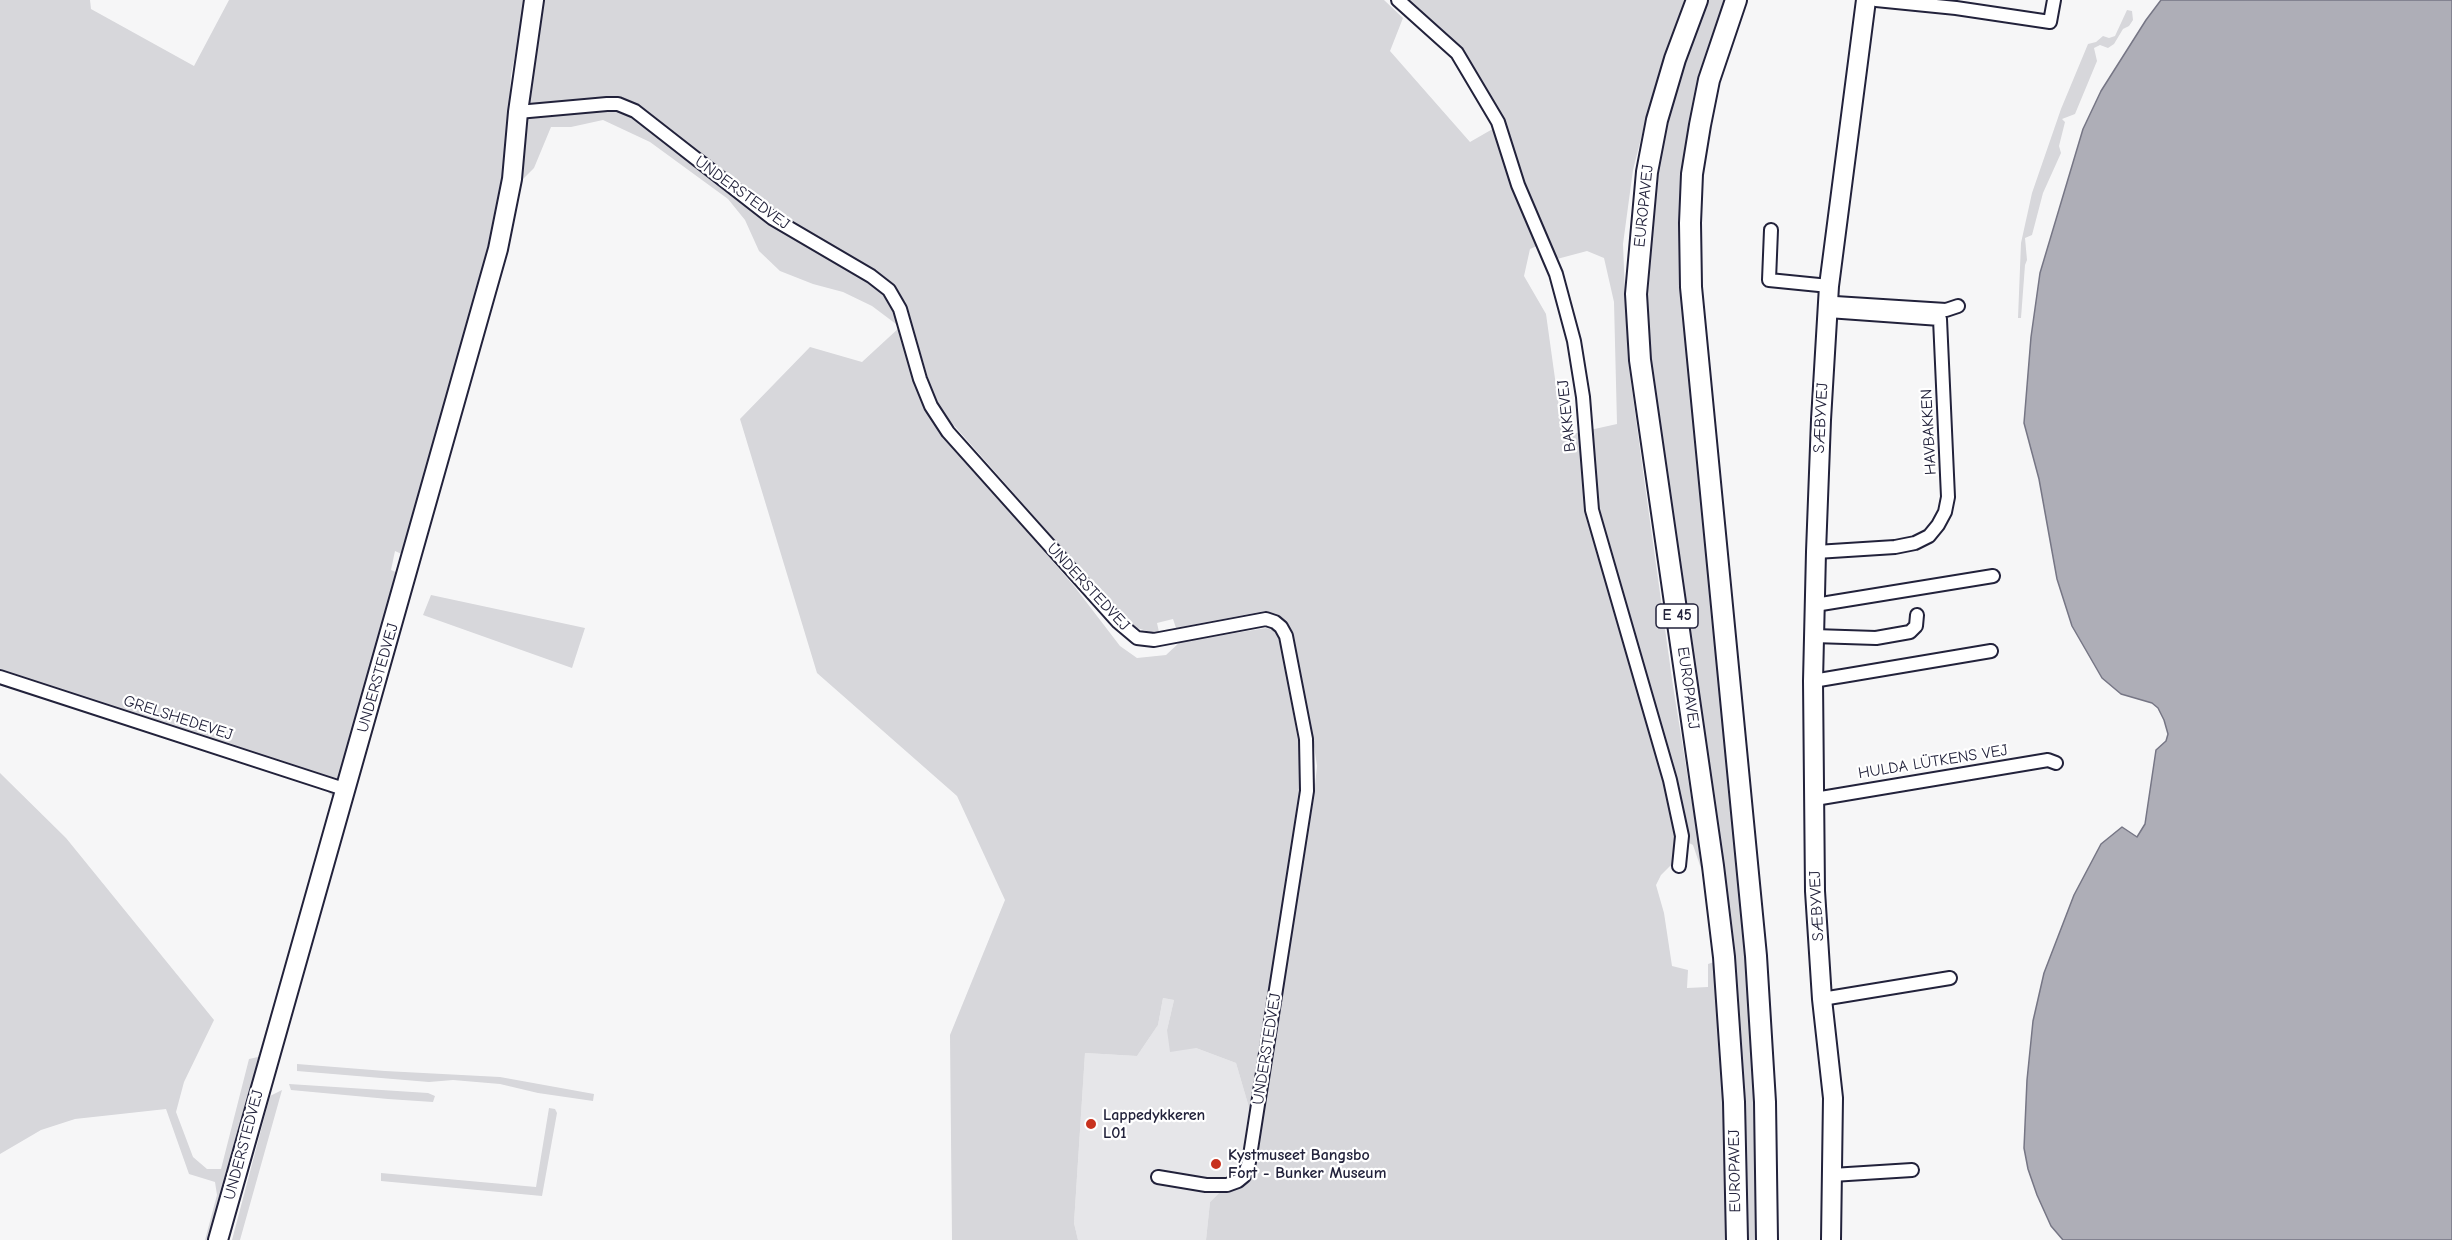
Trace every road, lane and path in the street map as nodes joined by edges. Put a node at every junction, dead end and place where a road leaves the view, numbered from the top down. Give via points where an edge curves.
1 (534, 0) edge
2 (1398, 0) edge
3 (1697, 0) edge
4 (1736, 0) edge
5 (1866, 0) edge
6 (1876, 0) edge
7 (2054, 0) edge
8 (518, 111) junction
9 (1771, 230) dead end
10 (1828, 300) junction
11 (1958, 306) dead end
12 (1816, 552) junction
13 (1993, 576) dead end
14 (1815, 605) junction
15 (1917, 615) dead end
16 (1814, 636) junction
17 (1991, 651) dead end
18 (0, 677) edge
19 (1813, 681) junction
20 (2056, 763) dead end
21 (347, 790) junction
22 (1815, 799) junction
23 (1679, 866) dead end
24 (1950, 978) dead end
25 (1822, 999) junction
26 (1912, 1170) dead end
27 (1832, 1175) junction
28 (1158, 1177) dead end
29 (218, 1240) edge
30 (1737, 1240) edge
31 (1767, 1240) edge
32 (1831, 1240) edge

1 - 8 street, UNDERSTEDVEJ
2 - 23 street, BAKKEVEJ via 1457,52 1498,122 1518,185 1556,274 1574,341 1583,397 1592,510 1670,780 1682,836
3 - 30 main road, EUROPAVEJ / E 45 via 1657,120 1647,172 1636,294 1640,360 1724,957 1734,1101
4 - 31 main road, EUROPAVEJ / E 45 via 1709,80 1692,174 1691,287 1756,956 1765,1102
5 - 10 street, SÆBYVEJ
6 - 7 street via 2050,22
8 - 21 street, UNDERSTEDVEJ via 512,179 498,249
8 - 28 street, UNDERSTEDVEJ via 607,104 635,111 772,218 889,290 900,309 931,406 948,432 1118,622 1137,638 1154,640 1266,619 1281,627 1306,739 1307,791 1249,1162 1244,1176 1227,1185
9 - 10 street via 1769,280
10 - 11 street via 1946,310
10 - 12 street, SÆBYVEJ
10 - 12 street, HAVBAKKEN via 1940,319 1948,497 1946,512 1938,525 1929,536 1915,543
12 - 14 street, SÆBYVEJ
13 - 14 street
14 - 16 street, SÆBYVEJ
15 - 16 street via 1916,626 1910,632 1876,638
16 - 19 street, SÆBYVEJ
17 - 19 street
18 - 21 street, GRELSHEDEVEJ
19 - 22 street, SÆBYVEJ
20 - 22 street, HULDA LÜTKENS VEJ via 2048,760
21 - 29 street, UNDERSTEDVEJ
22 - 25 street, SÆBYVEJ via 1815,891
24 - 25 street
25 - 27 street, SÆBYVEJ via 1833,1098
26 - 27 street
27 - 32 street, SÆBYVEJ

